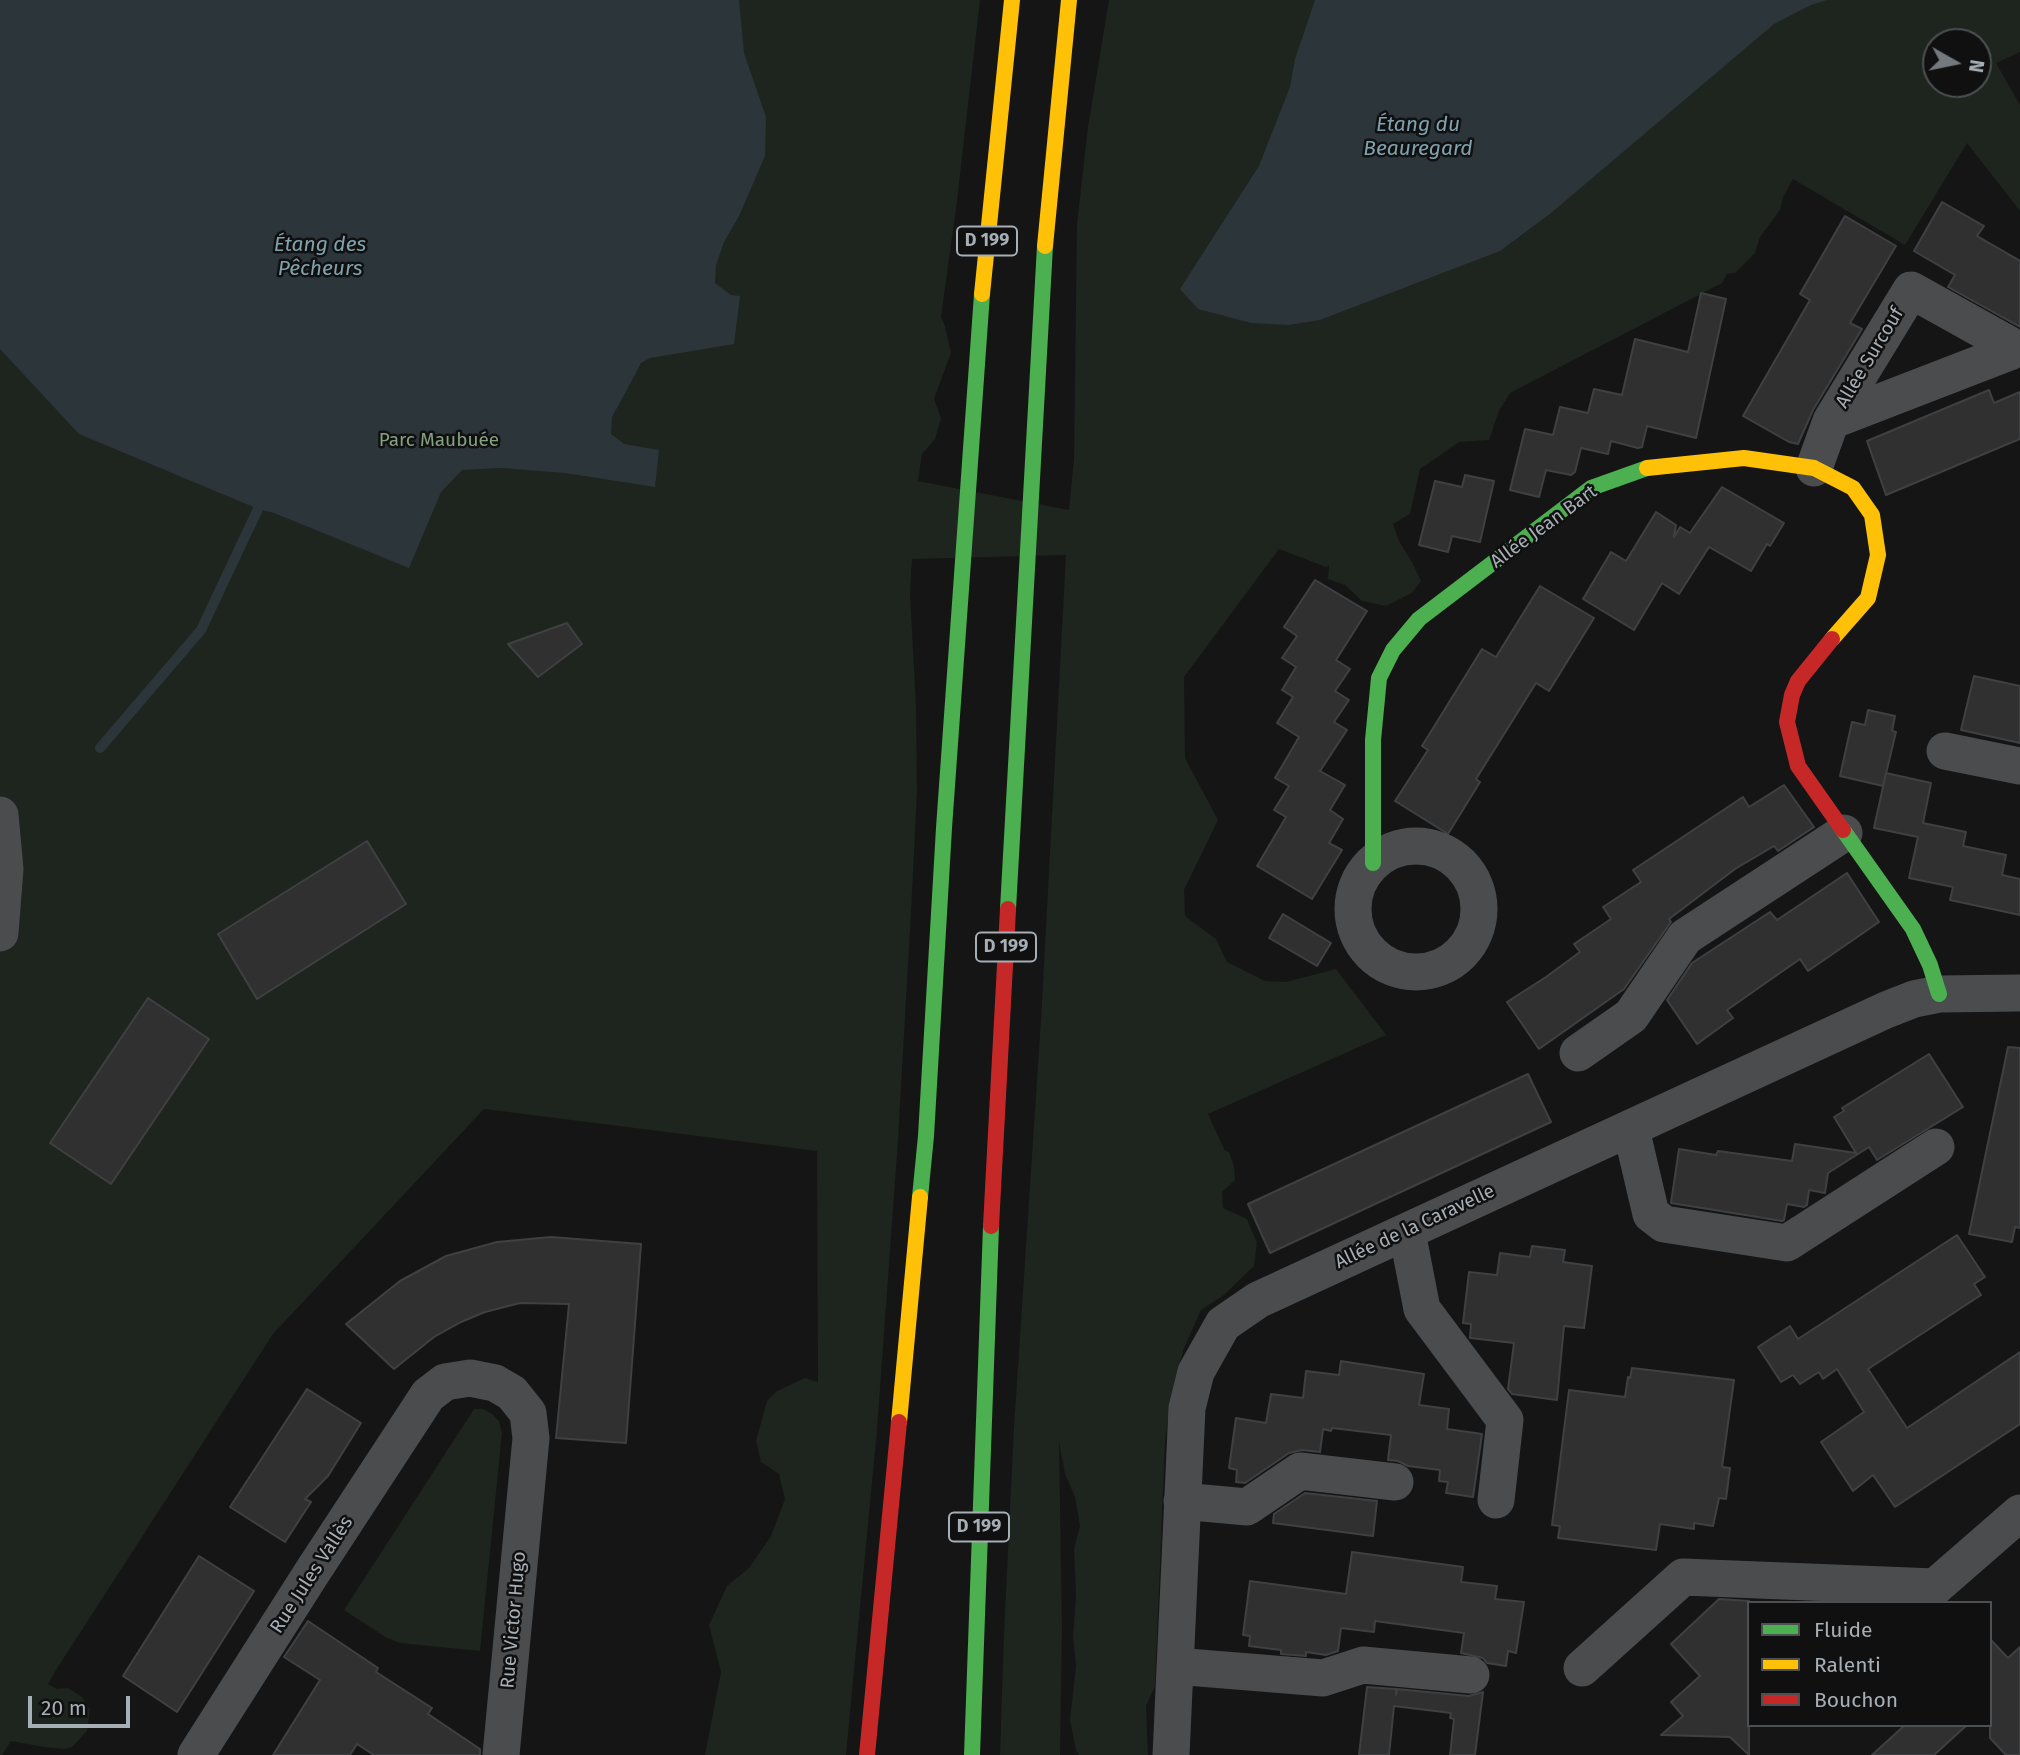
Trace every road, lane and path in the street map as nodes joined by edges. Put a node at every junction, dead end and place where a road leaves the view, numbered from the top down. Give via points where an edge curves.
1 (1012, 0) edge
2 (1069, 0) edge
3 (2019, 349) edge
4 (1831, 421) junction
5 (1814, 468) junction
6 (1945, 751) dead end
7 (2020, 766) edge
8 (0, 815) edge
9 (1844, 833) junction
10 (1373, 863) dead end
11 (0, 933) edge
12 (2020, 993) edge
13 (1940, 994) junction
14 (1578, 1052) dead end
15 (1631, 1129) junction
16 (1936, 1147) dead end
17 (1407, 1232) junction
18 (428, 1395) joint
19 (1395, 1482) dead end
20 (1496, 1500) dead end
21 (1182, 1501) junction
22 (2020, 1513) edge
23 (1175, 1665) junction
24 (1582, 1668) dead end
25 (1471, 1675) dead end
26 (196, 1755) edge
27 (501, 1755) edge
28 (867, 1755) edge
29 (972, 1755) edge
30 (1171, 1755) edge

1 - 28 main road, D 199 via 968,482 926,1136
2 - 29 main road, D 199 via 1042,275 988,1299
3 - 4 street, Allée Surcouf
3 - 4 street, Allée Surcouf via 1911,290
4 - 5 street, Allée Surcouf
5 - 9 main road, Allée Jean Bart via 1853,488 1872,516 1878,555 1868,598 1798,681 1787,722 1798,766
5 - 10 main road, Allée Jean Bart via 1744,458 1646,468 1591,488 1419,619 1393,650 1379,678 1373,740
6 - 7 street
8 - 11 street via 5,869
9 - 13 main road, Allée Jean Bart via 1913,929
9 - 14 street via 1685,937 1631,1016
12 - 13 street, Allée de la Caravelle
13 - 15 street, Allée de la Caravelle via 1886,1010
15 - 16 street via 1651,1214 1664,1224 1787,1243
15 - 17 street, Allée de la Caravelle
17 - 20 street via 1422,1308 1505,1420
17 - 21 street, Allée de la Caravelle via 1258,1300 1223,1324 1196,1372 1187,1408
18 - 26 street, Rue Jules Vallès
18 - 27 street, Rue Victor Hugo via 445,1382 470,1378 495,1383 512,1393 528,1413 531,1438
19 - 21 street via 1300,1471 1247,1507
21 - 23 street, Allée de la Caravelle
22 - 24 street via 1935,1587 1683,1577
23 - 25 street via 1323,1678 1363,1665
23 - 30 street, Allée de la Caravelle

